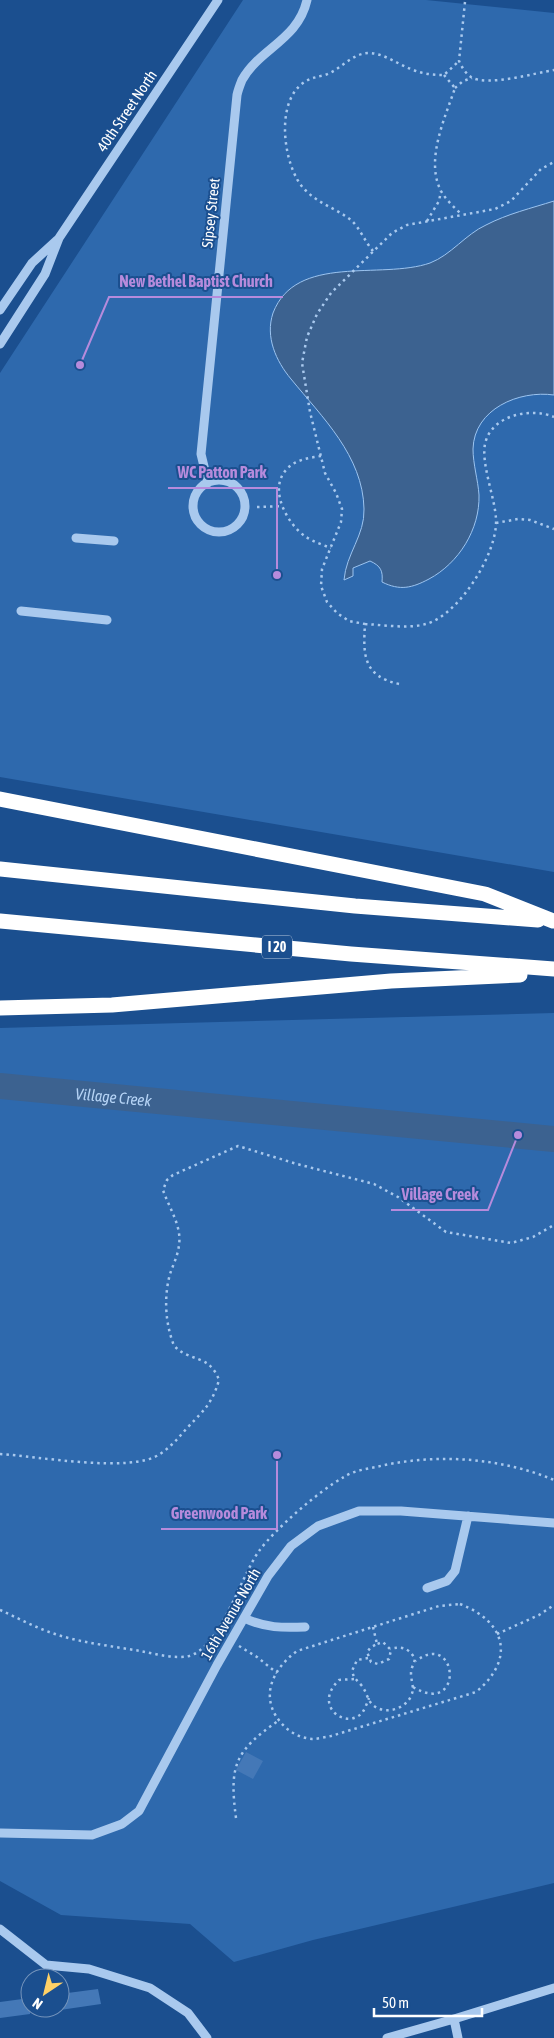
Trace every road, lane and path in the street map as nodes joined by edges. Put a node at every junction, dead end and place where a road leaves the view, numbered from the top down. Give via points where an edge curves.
1 (218, 0) edge
2 (307, 0) edge
3 (465, 2) dead end
4 (459, 61) junction
5 (554, 70) edge
6 (444, 75) junction
7 (472, 78) junction
8 (455, 88) junction
9 (554, 162) edge
10 (441, 191) junction
11 (462, 215) junction
12 (427, 221) junction
13 (59, 238) junction
14 (373, 251) junction
15 (0, 310) edge
16 (0, 344) edge
17 (554, 417) edge
18 (321, 456) junction
19 (208, 483) junction
20 (282, 506) junction
21 (257, 507) dead end
22 (496, 524) junction
23 (554, 529) edge
24 (76, 538) dead end
25 (114, 541) dead end
26 (331, 548) junction
27 (21, 611) dead end
28 (107, 620) dead end
29 (365, 624) junction
30 (399, 684) dead end
31 (0, 799) edge
32 (0, 869) edge
33 (0, 921) edge
34 (553, 921) edge
35 (554, 969) edge
36 (554, 974) edge
37 (0, 1008) edge
38 (554, 1225) edge
39 (0, 1454) edge
40 (468, 1516) junction
41 (554, 1524) edge
42 (427, 1588) dead end
43 (554, 1605) edge
44 (244, 1618) junction
45 (305, 1627) dead end
46 (372, 1627) junction
47 (497, 1634) junction
48 (231, 1641) junction
49 (377, 1644) junction
50 (390, 1649) junction
51 (368, 1658) junction
52 (415, 1661) junction
53 (276, 1673) junction
54 (354, 1679) junction
55 (413, 1687) junction
56 (369, 1698) junction
57 (397, 1709) junction
58 (399, 1716) junction
59 (279, 1720) junction
60 (236, 1818) dead end
61 (0, 1833) edge
62 (0, 1929) edge
63 (554, 1988) edge
64 (454, 2019) junction
65 (207, 2038) edge
66 (388, 2038) edge
67 (458, 2038) edge

1 - 13 street, 40th Street North
2 - 19 street, Sipsey Street via 302,17 290,33 252,68 236,95 201,454
3 - 4 path
4 - 6 path
4 - 7 path
5 - 7 path via 495,80
6 - 8 path
6 - 14 path via 428,75 381,55 368,53 353,57 326,75 311,78 293,95 284,130 297,180 312,197 351,220
7 - 8 path
8 - 10 path via 436,155 436,174
9 - 11 path via 541,169 511,201 495,209
10 - 11 path
10 - 12 path
11 - 12 path
12 - 14 path via 407,225 392,233
13 - 15 street via 32,262
13 - 16 street via 45,274
14 - 18 path via 331,293 307,337 302,363
17 - 22 path via 528,413 501,420 492,430 485,444
18 - 20 path via 299,460 286,469 280,480
18 - 26 path via 325,473 342,509 341,522
19 - 19 street via 194,500 198,522 218,532 232,529 245,511 243,496 228,482
20 - 21 path
20 - 26 path via 295,527 307,537
22 - 23 path via 530,520
22 - 29 path via 489,552 473,582 442,618 407,626
24 - 25 street
26 - 29 path via 322,569 321,586 327,602 349,620
27 - 28 street
29 - 30 path via 363,649 367,662 387,681
31 - 34 highway via 485,894
32 - 34 highway via 355,906
33 - 35 highway, I 20 via 351,954
36 - 37 highway via 391,981 112,1005
38 - 39 path via 533,1237 511,1243 446,1232 374,1184 238,1146 222,1152 173,1174 164,1190 179,1229 179,1245 165,1300 168,1326 174,1345 208,1364 216,1373 219,1380 212,1402 159,1455 136,1461 108,1464
40 - 41 street, 16th Avenue North
40 - 42 street via 455,1571 446,1581
40 - 44 street, 16th Avenue North via 359,1511 318,1526 291,1546 268,1576
43 - 47 path
44 - 45 street via 258,1625
44 - 48 street, 16th Avenue North
46 - 47 path via 439,1606 460,1604 486,1618
46 - 49 path
46 - 53 path via 297,1651
47 - 58 path via 501,1650 496,1672 489,1682 476,1692
48 - 53 path
48 - 61 street, 16th Avenue North via 139,1811 122,1824 92,1835
49 - 50 path via 383,1642
49 - 51 path via 370,1647
50 - 51 path via 389,1659 384,1662 378,1664
50 - 52 path via 406,1648
51 - 54 path via 357,1660 352,1671
52 - 55 path via 411,1674
52 - 55 path via 425,1655 437,1656 450,1667 451,1676 436,1694 427,1694
53 - 59 path via 270,1689 270,1704
54 - 56 path
54 - 56 path via 339,1680 334,1685 328,1697 332,1710 343,1717 357,1716
55 - 57 path via 407,1702
56 - 57 path via 385,1710
57 - 58 path
58 - 59 path via 312,1739 290,1732
59 - 60 path via 252,1740 234,1770 232,1792
62 - 65 street via 46,1965 89,1969 150,1988 188,2013
63 - 64 street
64 - 66 street
64 - 67 street

